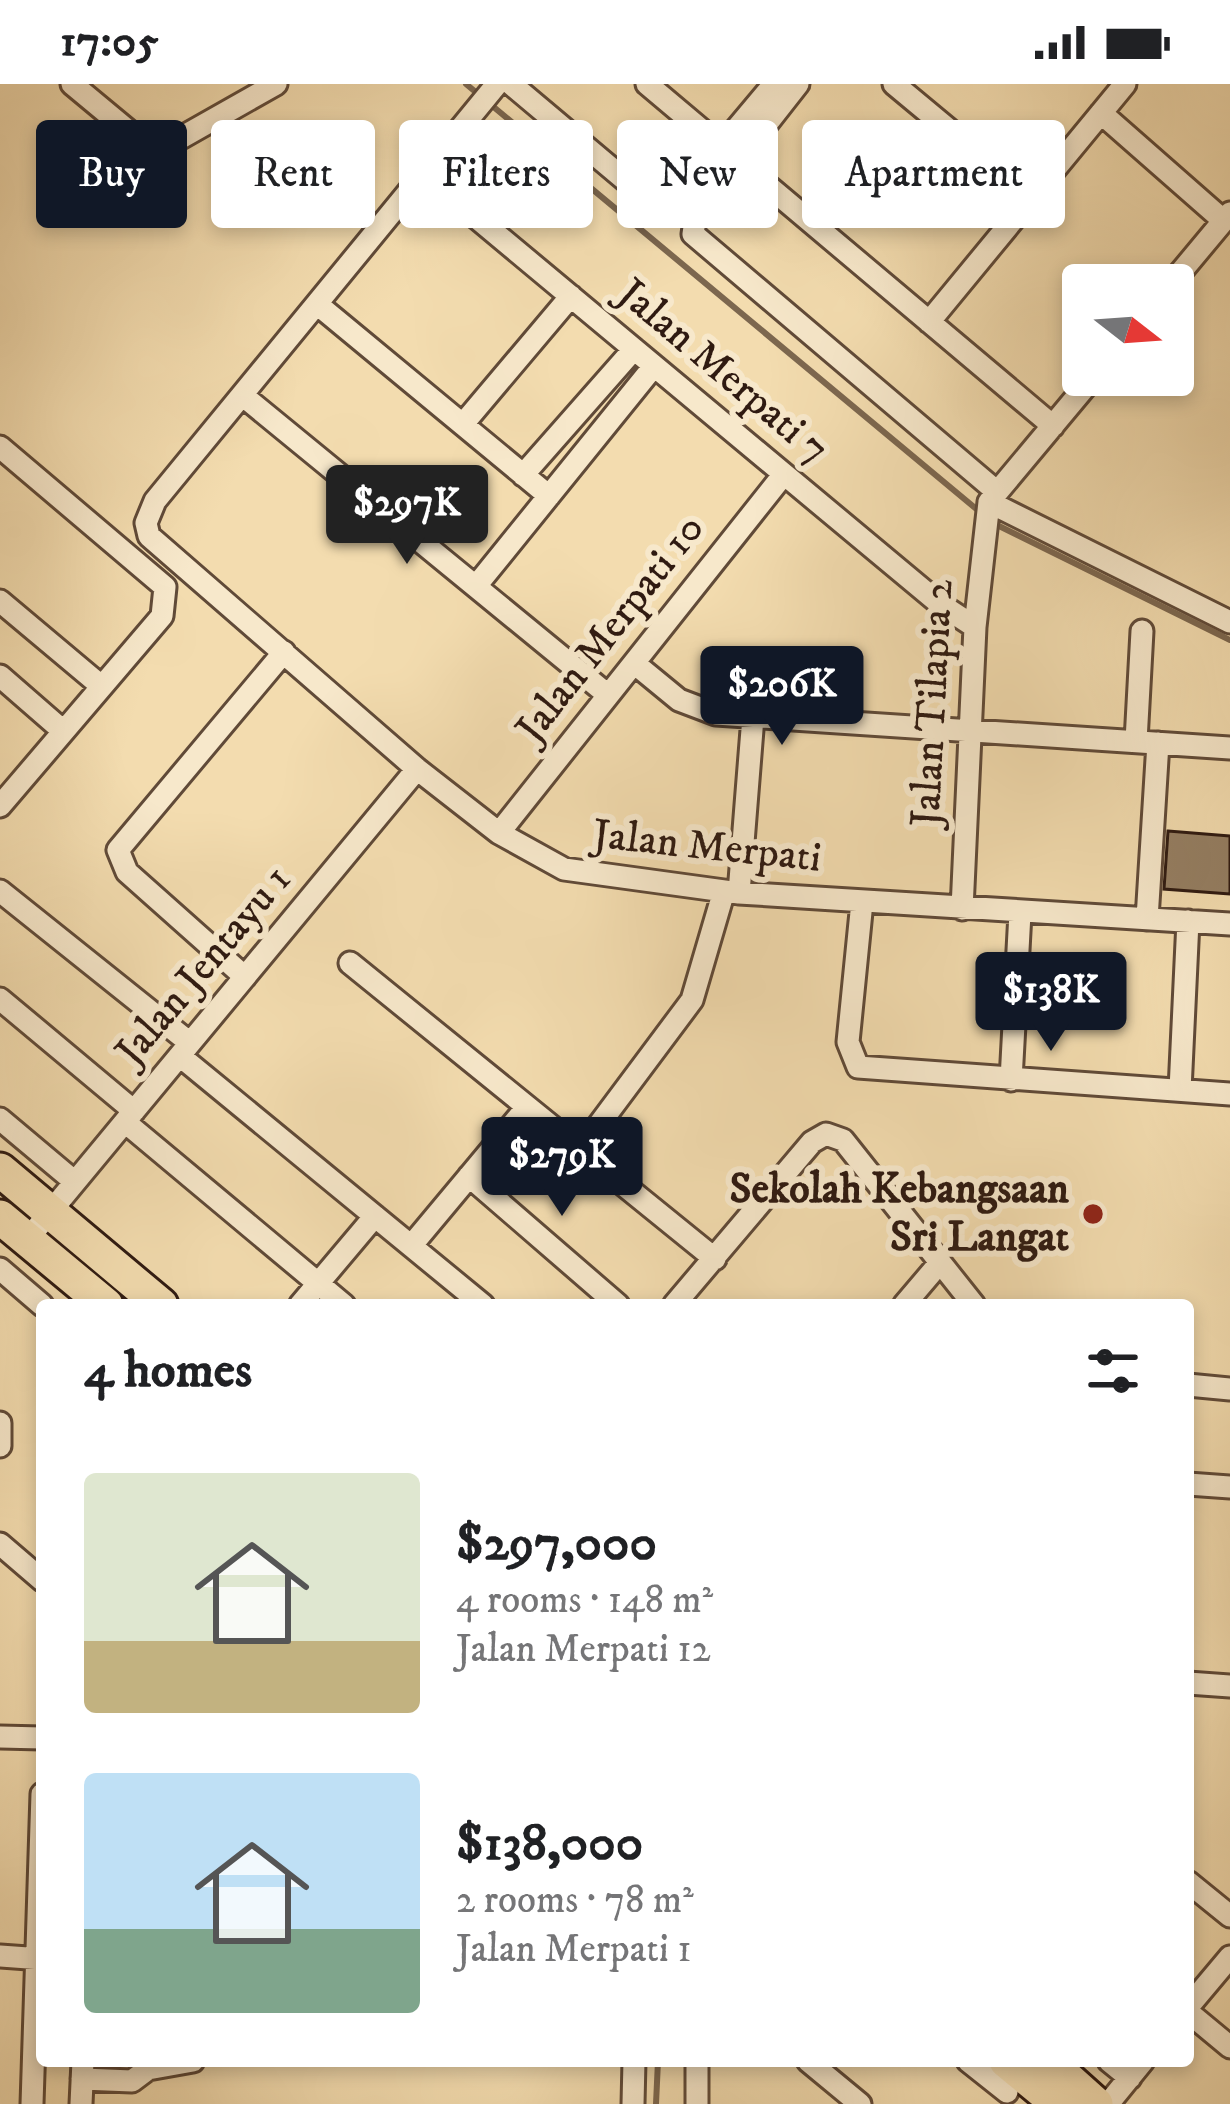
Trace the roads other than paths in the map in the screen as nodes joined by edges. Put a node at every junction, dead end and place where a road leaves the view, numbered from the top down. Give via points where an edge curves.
1 (72, 84) edge
2 (276, 84) edge
3 (647, 84) edge
4 (774, 84) edge
5 (798, 84) edge
6 (894, 84) edge
7 (1125, 84) edge
8 (493, 93) edge
9 (1101, 113) junction
10 (470, 120) edge
11 (690, 120) edge
12 (751, 120) edge
13 (763, 120) edge
14 (937, 120) edge
15 (1065, 157) edge
16 (617, 176) edge
17 (778, 195) edge
18 (399, 204) edge
19 (1227, 217) edge
20 (489, 228) edge
21 (694, 228) edge
22 (1006, 228) edge
23 (1188, 264) edge
24 (571, 296) junction
25 (317, 304) junction
26 (929, 322) junction
27 (634, 349) junction
28 (654, 366) junction
29 (242, 395) junction
30 (1078, 396) edge
31 (463, 424) junction
32 (1053, 426) junction
33 (0, 447) edge
34 (784, 474) junction
35 (523, 475) junction
36 (549, 496) junction
37 (993, 497) junction
38 (476, 586) junction
39 (0, 601) edge
40 (1230, 622) edge
41 (974, 626) junction
42 (1142, 632) dead end
43 (284, 652) junction
44 (634, 663) junction
45 (0, 676) edge
46 (100, 685) junction
47 (608, 695) junction
48 (753, 717) junction
49 (62, 730) junction
50 (968, 730) junction
51 (1147, 741) junction
52 (1230, 748) edge
53 (418, 770) junction
54 (0, 806) edge
55 (499, 832) junction
56 (0, 890) edge
57 (732, 892) junction
58 (862, 902) junction
59 (962, 909) junction
60 (1020, 913) junction
61 (1147, 919) junction
62 (1188, 921) junction
63 (1230, 925) edge
64 (350, 963) dead end
65 (245, 977) junction
66 (0, 999) edge
67 (185, 1050) junction
68 (1011, 1080) junction
69 (1180, 1090) junction
70 (1230, 1094) edge
71 (526, 1107) junction
72 (130, 1116) junction
73 (0, 1119) edge
74 (580, 1150) junction
75 (0, 1171) edge
76 (469, 1176) junction
77 (75, 1182) junction
78 (50, 1212) junction
79 (374, 1216) junction
80 (0, 1217) edge
81 (27, 1240) junction
82 (411, 1246) junction
83 (715, 1259) junction
84 (938, 1264) junction
85 (0, 1269) edge
86 (318, 1283) junction
87 (99, 1299) edge
88 (154, 1299) edge
89 (306, 1299) edge
90 (337, 1299) edge
91 (477, 1299) edge
92 (611, 1299) edge
93 (679, 1299) edge
94 (909, 1299) edge
95 (969, 1299) edge
96 (36, 1300) edge
97 (1194, 1386) edge
98 (1230, 1389) edge
99 (0, 1423) edge
100 (0, 1446) edge
101 (1230, 1487) edge
102 (1194, 1490) edge
103 (0, 1544) edge
104 (36, 1575) edge
105 (1194, 1683) edge
106 (1230, 1686) edge
107 (0, 1737) edge
108 (36, 1738) edge
109 (1194, 1887) edge
110 (1230, 1916) edge
111 (0, 1956) edge
112 (1230, 1957) edge
113 (36, 1958) edge
114 (1194, 2002) edge
115 (1194, 2015) edge
116 (36, 2021) edge
117 (1230, 2048) edge
118 (175, 2067) edge
119 (634, 2067) edge
120 (697, 2067) edge
121 (815, 2067) edge
122 (985, 2067) edge
123 (1136, 2069) edge
124 (83, 2070) edge
125 (1016, 2078) edge
126 (140, 2079) edge
127 (32, 2104) edge
128 (81, 2104) edge
129 (633, 2104) edge
130 (697, 2104) edge
131 (860, 2104) edge
132 (1058, 2104) edge
133 (1096, 2104) edge
134 (1108, 2104) edge

1 - 2 street via 143,143 164,148
3 - 11 street
4 - 12 street
5 - 13 street
6 - 14 street
7 - 9 street
8 - 10 street
8 - 16 street
9 - 15 street
9 - 19 street
17 - 26 street
18 - 25 street
19 - 23 street
20 - 24 street, Jalan Merpati 7
21 - 37 street via 700,245
22 - 26 street
24 - 27 street, Jalan Merpati 7
24 - 31 street
25 - 29 street
25 - 31 street
26 - 32 street
27 - 28 street, Jalan Merpati 7
27 - 35 street
28 - 34 street, Jalan Merpati 7
28 - 36 street
29 - 38 street
29 - 43 street, Jalan Merpati via 155,501 146,524 149,536
30 - 32 street
31 - 35 street
32 - 37 street
33 - 46 street via 165,587 163,616
34 - 41 street, Jalan Merpati 7
34 - 44 street, Jalan Merpati 10
35 - 36 street
36 - 38 street
37 - 40 street
37 - 41 street, Jalan Tilapia 2
38 - 47 street
39 - 46 street
41 - 50 street, Jalan Tilapia 2
42 - 51 street
43 - 53 street, Jalan Merpati
43 - 65 street via 118,850 127,872
44 - 47 street, Jalan Merpati 10
44 - 48 street via 695,708
45 - 49 street
46 - 49 street
47 - 55 street, Jalan Merpati 10
48 - 50 street
48 - 57 street
49 - 54 street
50 - 51 street
50 - 59 street, Jalan Tilapia 2
51 - 52 street
51 - 61 street
53 - 55 street, Jalan Merpati
53 - 65 street, Jalan Jentayu 1
55 - 57 street, Jalan Merpati via 586,876
56 - 67 street
57 - 58 street, Jalan Merpati
57 - 74 street via 692,1000
58 - 59 street, Jalan Merpati
58 - 68 street via 852,1061 866,1070
59 - 60 street, Jalan Merpati
60 - 61 street, Jalan Merpati
60 - 68 street
61 - 62 street, Jalan Merpati
62 - 63 street, Jalan Merpati
62 - 69 street
64 - 71 street
65 - 67 street, Jalan Jentayu 1
66 - 72 street
67 - 72 street, Jalan Jentayu 1
67 - 79 street
68 - 69 street
69 - 70 street
71 - 74 street
71 - 76 street
72 - 77 street, Jalan Jentayu 1
72 - 86 street
73 - 77 street
74 - 83 street
75 - 78 highway
76 - 82 street
76 - 92 street
77 - 78 street, Jalan Jentayu 1
78 - 81 street, Jalan Jentayu 1
78 - 88 highway
79 - 82 street
79 - 86 street
80 - 81 highway
81 - 87 highway
82 - 91 street
83 - 84 street via 826,1134 843,1140
83 - 93 street
84 - 94 street
84 - 95 street
85 - 96 street
86 - 89 street
86 - 90 street
97 - 98 street
99 - 100 street
101 - 102 street
103 - 104 street
105 - 106 street
107 - 108 street
109 - 110 street
111 - 113 street
112 - 114 street
115 - 117 street
116 - 127 street
118 - 126 street
119 - 129 street
120 - 130 street
121 - 131 street
122 - 125 street
123 - 134 street
124 - 126 street
124 - 128 street
125 - 132 highway
125 - 133 highway

